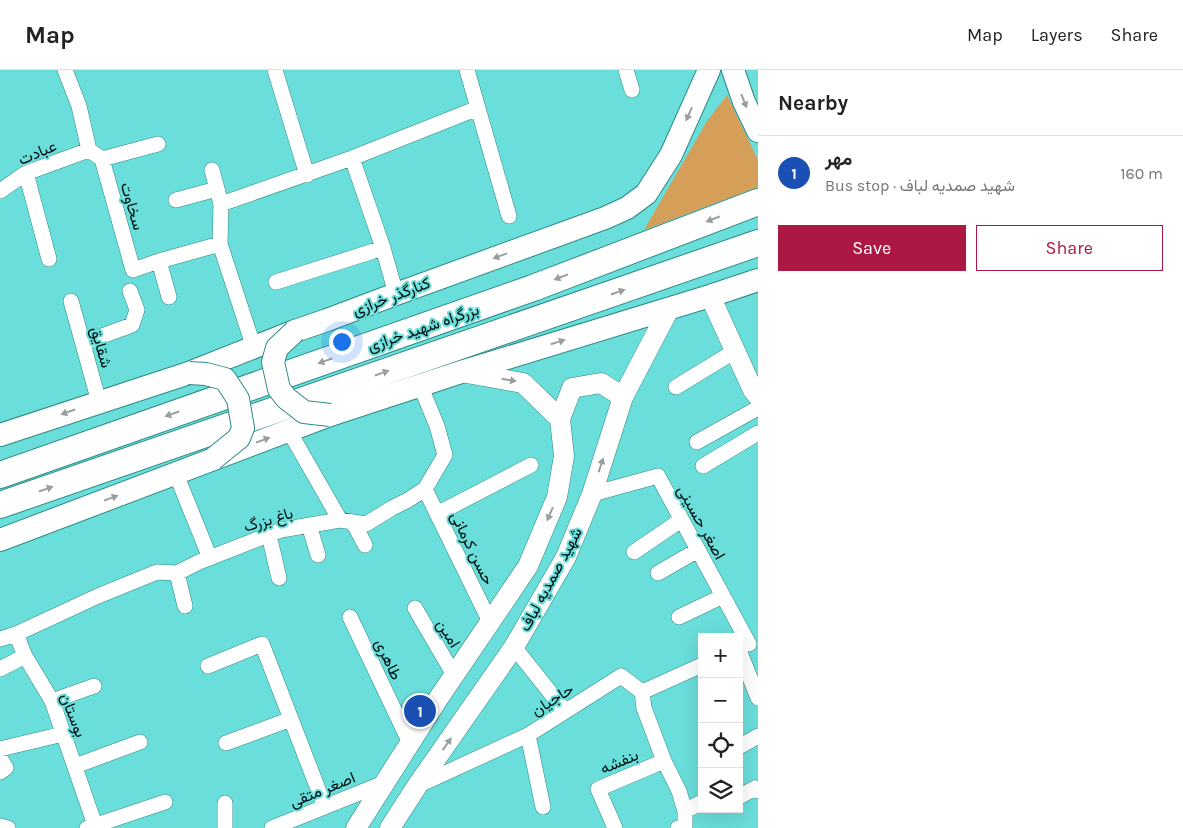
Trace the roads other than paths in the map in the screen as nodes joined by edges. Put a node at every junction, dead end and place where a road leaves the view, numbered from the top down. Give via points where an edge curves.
1 (65, 70) edge
2 (275, 70) edge
3 (466, 70) edge
4 (626, 70) edge
5 (709, 70) edge
6 (733, 70) edge
7 (632, 90) dead end
8 (478, 108) junction
9 (758, 131) edge
10 (158, 144) dead end
11 (89, 150) junction
12 (352, 158) junction
13 (102, 159) junction
14 (212, 170) dead end
15 (26, 173) junction
16 (307, 175) junction
17 (217, 189) junction
18 (0, 191) edge
19 (176, 200) dead end
20 (758, 202) edge
21 (221, 204) junction
22 (509, 216) dead end
23 (758, 243) edge
24 (220, 244) junction
25 (383, 248) junction
26 (49, 259) dead end
27 (159, 261) junction
28 (758, 280) edge
29 (276, 282) dead end
30 (130, 290) dead end
31 (396, 294) junction
32 (710, 296) junction
33 (169, 297) dead end
34 (71, 301) dead end
35 (669, 309) junction
36 (295, 331) junction
37 (83, 343) junction
38 (254, 348) junction
39 (735, 351) junction
40 (461, 372) junction
41 (189, 373) junction
42 (420, 385) junction
43 (676, 387) dead end
44 (758, 396) edge
45 (623, 397) junction
46 (99, 402) junction
47 (758, 408) edge
48 (330, 415) junction
49 (560, 420) junction
50 (289, 431) junction
51 (758, 433) edge
52 (0, 435) edge
53 (697, 442) dead end
54 (213, 459) junction
55 (532, 465) dead end
56 (703, 466) dead end
57 (176, 474) junction
58 (0, 475) edge
59 (425, 489) junction
60 (592, 494) junction
61 (0, 505) edge
62 (437, 514) junction
63 (681, 520) junction
64 (346, 521) junction
65 (309, 525) junction
66 (269, 535) junction
67 (0, 540) edge
68 (365, 545) dead end
69 (698, 550) junction
70 (634, 552) dead end
71 (318, 555) dead end
72 (204, 565) junction
73 (177, 573) junction
74 (658, 573) dead end
75 (279, 578) dead end
76 (723, 596) junction
77 (185, 606) dead end
78 (415, 608) dead end
79 (350, 617) dead end
80 (679, 617) dead end
81 (490, 622) junction
82 (16, 634) junction
83 (0, 639) edge
84 (746, 646) edge
85 (514, 647) junction
86 (25, 656) junction
87 (208, 666) dead end
88 (698, 668) edge
89 (0, 669) edge
90 (454, 675) junction
91 (94, 686) dead end
92 (642, 692) junction
93 (758, 698) edge
94 (52, 701) junction
95 (565, 711) junction
96 (291, 719) junction
97 (63, 734) junction
98 (528, 735) junction
99 (758, 736) edge
100 (140, 742) dead end
101 (226, 742) dead end
102 (410, 743) junction
103 (743, 745) edge
104 (0, 749) edge
105 (0, 758) edge
106 (664, 761) junction
107 (74, 766) junction
108 (0, 772) edge
109 (384, 783) junction
110 (418, 786) junction
111 (758, 791) edge
112 (743, 796) edge
113 (166, 802) dead end
114 (225, 802) dead end
115 (698, 804) edge
116 (325, 807) junction
117 (544, 807) dead end
118 (685, 811) junction
119 (365, 825) edge
120 (0, 826) edge
121 (92, 827) edge
122 (8, 828) edge
123 (225, 828) edge
124 (273, 828) edge
125 (390, 828) edge
126 (615, 828) edge
127 (678, 828) edge

1 - 11 street via 79,106
2 - 16 street
3 - 8 street
4 - 7 street
5 -> 31 main road, کنارگذر خرازی via 671,155 646,194 627,208
6 -> 9 main road
8 - 12 street
8 - 22 street
10 - 13 street
11 - 13 street
11 - 15 street, عبادت
12 - 16 street
12 - 25 street
13 - 27 street, سخاوت via 133,270
14 - 17 street
15 - 18 street, عبادت
15 - 26 street
16 - 21 street
17 - 19 street
17 - 21 street
20 -> 58 highway, بزرگراه شهید خرازی via 533,288
21 - 24 street
61 -> 23 highway, بزرگراه شهید خرازی
24 - 27 street, سخاوت
24 - 38 street
25 - 29 street
25 - 31 street
27 - 33 street
28 - 32 main road
30 - 37 street via 137,310 132,325
31 - 36 main road, کنارگذر خرازی
32 - 35 main road
32 - 39 main road
34 - 37 street, شقایق
40 -> 35 main road
35 - 45 main road, شهید صمدیه لباف
36 - 38 main road, کنارگذر خرازی
36 - 48 main road, bridge via 277,348 273,362 278,389 304,412
37 - 46 street, شقایق
38 - 41 main road, کنارگذر خرازی
39 - 43 street
39 - 44 main road
40 - 42 main road
40 -> 49 main road via 523,383
41 - 46 main road, کنارگذر خرازی
41 - 54 main road, bridge via 225,379 238,399 242,428 239,438
42 - 48 main road
42 - 59 street, باغ بزرگ via 445,454
45 - 49 main road via 601,384 572,388
60 -> 45 main road, شهید صمدیه لباف
46 -> 52 main road, کنارگذر خرازی
47 - 53 street
48 - 50 main road
49 -> 81 main road, شهید صمدیه لباف via 564,456 557,497 528,566
54 -> 50 main road
50 - 64 street
51 - 56 street
54 - 57 main road
55 - 62 street
67 -> 57 main road
57 - 72 street
59 - 62 street, حسن کرمانی
59 - 64 street, باغ بزرگ via 366,524
60 - 63 street, اصغر حسینی via 658,476
60 - 85 main road, شهید صمدیه لباف via 566,557
62 - 81 street, حسن کرمانی
63 - 69 street, اصغر حسینی
63 - 70 street
64 - 65 street, باغ بزرگ
64 - 68 street
65 - 66 street, باغ بزرگ
65 - 71 street
66 - 72 street, باغ بزرگ
66 - 75 street
69 - 74 street
69 - 76 street, اصغر حسینی
72 - 73 street, باغ بزرگ
73 - 77 street
73 - 82 street, باغ بزرگ via 157,572
76 - 80 street
76 - 84 street, اصغر حسینی
78 - 90 street, امین
79 - 102 street, طاهری
81 - 90 main road, شهید صمدیه لباف
82 - 83 street
82 - 86 street, بوستان
84 - 93 street, اصغر حسینی
85 - 95 street
110 -> 85 main road, شهید صمدیه لباف
86 - 89 street
86 - 94 street, بوستان
87 - 96 street via 262,644
88 - 92 street
90 - 102 main road, شهید صمدیه لباف
91 - 94 street
92 - 95 street, حاجیان via 621,676
92 - 106 street via 644,708
94 - 97 street, بوستان
95 - 98 street, حاجیان
96 - 101 street
96 - 116 street
97 - 104 street
97 - 107 street, بوستان
98 - 110 street, حاجیان
98 - 117 street
99 - 103 street
100 - 107 street
102 - 109 main road, شهید صمدیه لباف
105 - 108 street via 6,768
106 - 118 street
106 - 126 street, بنفشه via 598,789
107 - 121 street, بوستان
109 - 116 street, اصغر متقی
109 - 119 main road, شهید صمدیه لباف
110 - 125 main road, شهید صمدیه لباف
111 - 112 street via 755,788
113 - 121 street
114 - 123 street
115 - 118 street
116 - 124 street, اصغر متقی
118 - 127 street via 685,826
120 - 122 street

